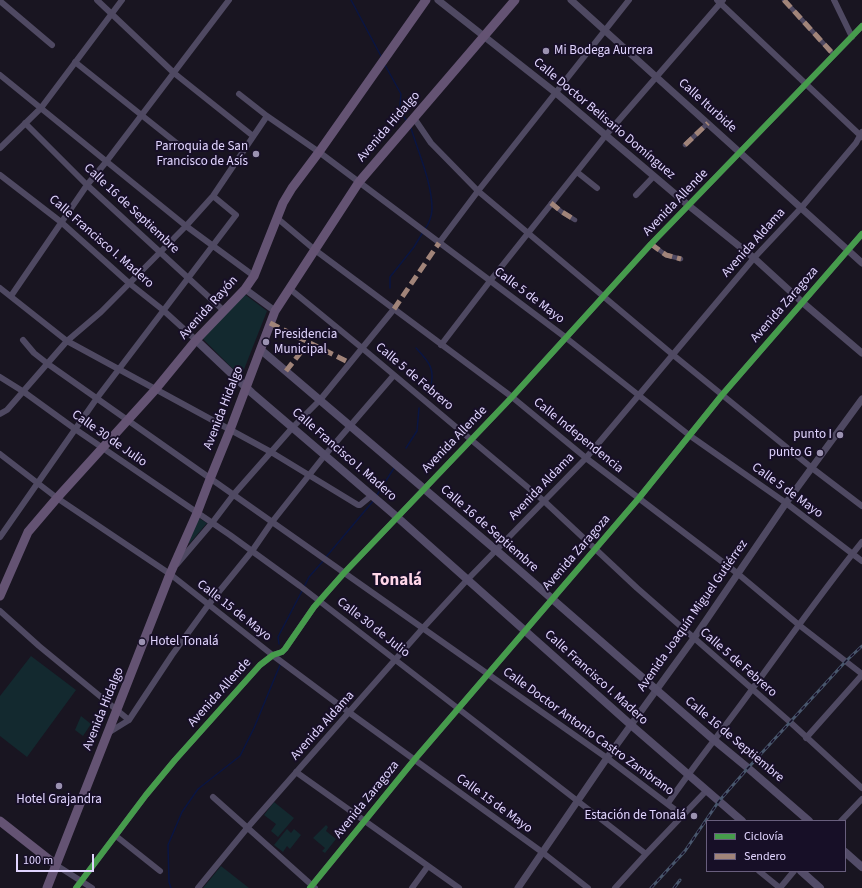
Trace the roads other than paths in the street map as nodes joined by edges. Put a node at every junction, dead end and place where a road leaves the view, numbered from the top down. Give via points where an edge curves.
1 (97, 0) edge
2 (122, 0) edge
3 (229, 0) edge
4 (426, 0) edge
5 (438, 0) edge
6 (515, 0) edge
7 (571, 0) edge
8 (629, 0) edge
9 (784, 0) edge
10 (834, 0) edge
11 (0, 1) edge
12 (720, 1) edge
13 (112, 14) junction
14 (862, 26) edge
15 (605, 31) junction
16 (484, 36) junction
17 (852, 37) junction
18 (52, 45) dead end
19 (834, 55) junction
20 (75, 62) junction
21 (174, 73) junction
22 (0, 75) edge
23 (656, 77) junction
24 (806, 84) junction
25 (556, 93) junction
26 (239, 94) dead end
27 (41, 108) junction
28 (142, 116) junction
29 (267, 116) junction
30 (413, 119) junction
31 (25, 123) junction
32 (708, 124) junction
33 (606, 135) junction
34 (861, 135) edge
35 (253, 136) junction
36 (179, 145) dead end
37 (685, 145) dead end
38 (0, 148) edge
39 (319, 152) junction
40 (740, 153) junction
41 (106, 162) junction
42 (577, 172) junction
43 (0, 174) edge
44 (654, 176) junction
45 (359, 182) junction
46 (87, 184) junction
47 (597, 188) dead end
48 (478, 191) junction
49 (636, 195) dead end
50 (213, 196) junction
51 (551, 203) junction
52 (688, 205) junction
53 (801, 208) junction
54 (277, 218) junction
55 (575, 220) dead end
56 (61, 222) junction
57 (186, 226) junction
58 (528, 233) junction
59 (862, 234) edge
60 (439, 244) junction
61 (651, 244) junction
62 (212, 246) junction
63 (315, 250) junction
64 (848, 250) junction
65 (160, 252) junction
66 (754, 258) junction
67 (681, 259) dead end
68 (862, 263) edge
69 (254, 276) junction
70 (187, 277) junction
71 (490, 281) junction
72 (129, 283) junction
73 (0, 288) edge
74 (245, 289) junction
75 (290, 289) junction
76 (12, 296) junction
77 (602, 296) junction
78 (802, 302) junction
79 (394, 309) junction
80 (163, 310) junction
81 (224, 310) junction
82 (275, 311) junction
83 (565, 337) junction
84 (23, 340) dead end
85 (196, 340) junction
86 (67, 341) junction
87 (440, 345) junction
88 (362, 348) junction
89 (260, 350) junction
90 (862, 353) edge
91 (672, 354) junction
92 (48, 364) junction
93 (118, 370) junction
94 (394, 375) junction
95 (0, 377) edge
96 (246, 388) junction
97 (155, 390) junction
98 (24, 392) junction
99 (639, 395) junction
100 (722, 395) junction
101 (512, 397) junction
102 (97, 398) junction
103 (862, 399) edge
104 (320, 400) junction
105 (0, 414) edge
106 (128, 421) junction
107 (350, 426) junction
108 (293, 427) junction
109 (75, 429) junction
110 (230, 430) junction
111 (690, 435) junction
112 (471, 439) junction
113 (102, 447) junction
114 (271, 452) junction
115 (0, 454) edge
116 (325, 456) junction
117 (586, 458) junction
118 (812, 468) junction
119 (309, 475) junction
120 (210, 479) junction
121 (38, 484) junction
122 (424, 489) junction
123 (234, 494) junction
124 (373, 497) junction
125 (56, 498) junction
126 (639, 498) junction
127 (544, 501) junction
128 (786, 503) junction
129 (862, 506) edge
130 (197, 513) junction
131 (397, 517) junction
132 (272, 522) junction
133 (212, 523) junction
134 (0, 537) edge
135 (862, 542) edge
136 (595, 548) junction
137 (496, 550) junction
138 (252, 551) junction
139 (853, 553) junction
140 (862, 561) edge
141 (171, 572) junction
142 (344, 573) junction
143 (737, 573) junction
144 (467, 580) junction
145 (0, 596) edge
146 (317, 599) junction
147 (551, 600) junction
148 (209, 604) junction
149 (0, 611) edge
150 (800, 625) junction
151 (423, 628) junction
152 (525, 631) junction
153 (694, 638) junction
154 (273, 655) junction
155 (396, 660) junction
156 (488, 674) junction
157 (862, 675) edge
158 (657, 690) junction
159 (752, 690) junction
160 (459, 708) junction
161 (118, 711) junction
162 (350, 713) junction
163 (129, 720) junction
164 (631, 725) junction
165 (108, 733) junction
166 (806, 738) junction
167 (714, 740) junction
168 (607, 758) junction
169 (415, 759) junction
170 (296, 772) junction
171 (688, 774) junction
172 (862, 788) edge
173 (706, 791) junction
174 (213, 797) dead end
175 (862, 799) edge
176 (578, 800) junction
177 (668, 803) junction
178 (682, 815) junction
179 (741, 820) edge
180 (808, 820) edge
181 (842, 820) edge
182 (0, 821) edge
183 (364, 821) junction
184 (248, 827) junction
185 (116, 836) junction
186 (542, 852) junction
187 (846, 853) edge
188 (646, 854) junction
189 (56, 865) junction
190 (428, 866) junction
191 (862, 867) edge
192 (160, 871) dead end
193 (760, 872) edge
194 (793, 872) edge
195 (802, 872) edge
196 (82, 881) junction
197 (49, 885) edge
198 (312, 887) edge
199 (76, 888) edge
200 (92, 888) edge
201 (198, 888) edge
202 (412, 888) edge
203 (459, 888) edge
204 (518, 888) edge
205 (588, 888) edge
206 (615, 888) edge
207 (780, 888) edge
208 (820, 888) edge

1 - 13 street
2 - 13 street
3 - 21 street
4 - 39 main road, Avenida Rayón
5 - 16 street, Calle Doctor Belisario Domínguez
6 - 16 main road, Avenida Hidalgo
7 - 15 street, Calle Iturbide
8 - 15 street
9 - 19 street
10 - 17 street
11 - 18 street
12 - 23 street
12 - 24 street
13 - 20 street
13 - 21 street
14 - 17 street, Avenida Allende
15 - 23 street, Calle Iturbide
15 - 25 street
16 - 25 street, Calle Doctor Belisario Domínguez
16 - 30 main road, Avenida Hidalgo
17 - 19 street, Avenida Allende
19 - 24 street, Avenida Allende
20 - 27 street
20 - 28 street
21 - 28 street
21 - 35 street
22 - 27 street
23 - 32 street, Calle Iturbide
23 - 33 street
24 - 34 street
24 - 40 street, Avenida Allende
25 - 33 street, Calle Doctor Belisario Domínguez
25 - 48 street
26 - 29 street, Calle 5 de Mayo
27 - 31 street
27 - 41 street
28 - 36 street
28 - 41 street
29 - 35 street
29 - 39 street, Calle 5 de Mayo
30 - 45 main road, Avenida Hidalgo
30 - 48 street via 431,143
31 - 38 street
31 - 46 street, Calle 16 de Septiembre
32 - 37 street
32 - 40 street, Calle Iturbide
33 - 42 street
33 - 44 street, Calle Doctor Belisario Domínguez
34 - 53 street, Avenida Aldama
35 - 50 street
39 - 45 street, Calle 5 de Mayo
39 - 54 main road, Avenida Rayón via 292,188
40 - 52 street, Avenida Allende
40 - 53 street, Calle Iturbide
41 - 46 street
41 - 57 street
42 - 47 street
42 - 51 street
43 - 56 street, Calle Francisco I. Madero
44 - 49 street
44 - 52 street, Calle Doctor Belisario Domínguez
45 - 60 street, Calle 5 de Mayo
45 - 63 main road, Avenida Hidalgo
46 - 56 street
46 - 65 street, Calle 16 de Septiembre
48 - 58 street
48 - 60 street
50 - 57 street
50 - 62 street via 236,215
51 - 55 street
51 - 58 street
52 - 61 street, Avenida Allende
52 - 66 street, Calle Doctor Belisario Domínguez
53 - 64 street, Calle Iturbide
53 - 66 street, Avenida Aldama
54 - 63 street, Calle Independencia
54 - 69 main road, Avenida Rayón
56 - 72 street, Calle Francisco I. Madero
56 - 76 street
57 - 62 street
57 - 65 street
58 - 71 street
58 - 77 street
59 - 64 street, Avenida Zaragoza
60 - 71 street, Calle 5 de Mayo
61 - 67 street via 666,255
61 - 77 street, Avenida Allende
62 - 69 street
62 - 70 street
63 - 75 main road, Avenida Hidalgo
63 - 79 street, Calle Independencia
64 - 68 street, Calle Iturbide
64 - 78 street, Avenida Zaragoza
65 - 70 street, Calle 16 de Septiembre
65 - 72 street
66 - 78 street, Calle Doctor Belisario Domínguez
66 - 91 street, Avenida Aldama
69 - 74 main road, Avenida Rayón
70 - 80 street
70 - 81 street, Calle 16 de Septiembre
71 - 83 street, Calle 5 de Mayo
71 - 87 street
72 - 80 street, Calle Francisco I. Madero
72 - 86 street
73 - 76 street
74 - 81 main road, Avenida Rayón
74 - 82 street
75 - 82 main road, Avenida Hidalgo
75 - 88 street, Calle 5 de Febrero
76 - 86 street
77 - 83 street, Avenida Allende
77 - 91 street
78 - 90 street, Calle Doctor Belisario Domínguez
78 - 100 street, Avenida Zaragoza
79 - 87 street, Calle Independencia
79 - 88 street
80 - 85 street, Calle Francisco I. Madero
80 - 93 street
81 - 85 main road, Avenida Rayón
82 - 89 main road, Avenida Hidalgo
83 - 99 street, Calle 5 de Mayo
83 - 101 street, Avenida Allende
84 - 92 street, Calle Doctor Antonio Castro Zambrano
85 - 96 main road, Calle Francisco I. Madero
85 - 97 main road, Avenida Rayón
86 - 92 street
86 - 93 street
87 - 101 street, Calle Independencia
88 - 94 street, Calle 5 de Febrero
88 - 104 street
89 - 96 main road, Avenida Hidalgo
89 - 104 main road, Calle 16 de Septiembre
91 - 99 street, Avenida Aldama
91 - 100 street
92 - 98 street
92 - 102 street, Calle Doctor Antonio Castro Zambrano
93 - 97 street
93 - 102 street
94 - 107 street
94 - 112 street, Calle 5 de Febrero
95 - 98 street, Calle 30 de Julio
96 - 108 main road, Calle Francisco I. Madero
96 - 110 main road, Avenida Hidalgo
97 - 106 main road, Avenida Rayón
97 - 110 street
98 - 105 street
98 - 109 street, Calle 30 de Julio
99 - 111 street, Calle 5 de Mayo
99 - 117 street, Avenida Aldama
100 - 111 street, Avenida Zaragoza
100 - 118 street
101 - 112 street, Avenida Allende
101 - 117 street, Calle Independencia
102 - 106 street, Calle Doctor Antonio Castro Zambrano
102 - 109 street
103 - 118 street, Avenida Joaquín Miguel Gutiérrez
104 - 107 main road, Calle 16 de Septiembre
104 - 108 street
106 - 113 main road, Avenida Rayón
106 - 120 street, Calle Doctor Antonio Castro Zambrano
107 - 116 street
107 - 122 main road, Calle 16 de Septiembre
108 - 114 street
108 - 116 main road, Calle Francisco I. Madero
109 - 113 street, Calle 30 de Julio
109 - 121 street
110 - 114 street
110 - 120 main road, Avenida Hidalgo
111 - 126 street, Avenida Zaragoza
111 - 128 street, Calle 5 de Mayo
112 - 122 street, Avenida Allende
112 - 127 street, Calle 5 de Febrero
113 - 125 main road, Avenida Rayón
113 - 130 street, Calle 30 de Julio
114 - 119 street
114 - 123 street
115 - 121 street, Calle 15 de Mayo
116 - 119 street
116 - 124 main road, Calle Francisco I. Madero
117 - 126 street, Calle Independencia
117 - 127 street, Avenida Aldama
118 - 128 street, Avenida Joaquín Miguel Gutiérrez
118 - 129 street
119 - 124 street via 359,505
119 - 132 street
120 - 123 street, Calle Doctor Antonio Castro Zambrano
120 - 130 main road, Avenida Hidalgo
121 - 125 street, Calle 15 de Mayo
121 - 134 street
122 - 131 street, Avenida Allende
122 - 137 main road, Calle 16 de Septiembre
123 - 132 street, Calle Doctor Antonio Castro Zambrano
123 - 133 street
124 - 131 main road, Calle Francisco I. Madero
125 - 141 street, Calle 15 de Mayo
125 - 145 main road, Avenida Rayón via 28,532
126 - 136 street, Avenida Zaragoza
126 - 143 street, Calle Independencia
127 - 136 street, Calle 5 de Febrero
127 - 137 street, Avenida Aldama
128 - 139 street, Calle 5 de Mayo
128 - 143 street, Avenida Joaquín Miguel Gutiérrez
130 - 133 street, Calle 30 de Julio
130 - 141 main road, Avenida Hidalgo
131 - 142 street, Avenida Allende
131 - 144 main road, Calle Francisco I. Madero
132 - 138 street
132 - 142 street, Calle Doctor Antonio Castro Zambrano
133 - 138 street, Calle 30 de Julio
133 - 141 street
135 - 139 street
136 - 147 street, Avenida Zaragoza
136 - 153 street, Calle 5 de Febrero
137 - 144 street, Avenida Aldama
137 - 147 main road, Calle 16 de Septiembre
138 - 146 street, Calle 30 de Julio
138 - 148 street
139 - 140 street, Calle 5 de Mayo
139 - 150 street
141 - 148 street, Calle 15 de Mayo
141 - 161 main road, Avenida Hidalgo
142 - 146 street, Avenida Allende
142 - 151 street, Calle Doctor Antonio Castro Zambrano
143 - 150 street, Calle Independencia
143 - 153 street, Avenida Joaquín Miguel Gutiérrez
144 - 151 street, Avenida Aldama
144 - 152 main road, Calle Francisco I. Madero
146 - 154 street, Avenida Allende via 285,649
146 - 155 street, Calle 30 de Julio
147 - 152 street, Avenida Zaragoza
147 - 158 main road, Calle 16 de Septiembre
148 - 154 street, Calle 15 de Mayo
148 - 163 street
149 - 161 street
150 - 157 street, Calle Independencia
150 - 159 street
151 - 155 street, Avenida Aldama
151 - 156 street, Calle Doctor Antonio Castro Zambrano
152 - 156 street, Avenida Zaragoza
152 - 164 main road, Calle Francisco I. Madero
153 - 158 street, Avenida Joaquín Miguel Gutiérrez
153 - 159 street, Calle 5 de Febrero
154 - 162 street, Calle 15 de Mayo
154 - 185 street, Avenida Allende via 260,665 175,760
155 - 160 street, Calle 30 de Julio
155 - 162 street, Avenida Aldama
156 - 160 street, Avenida Zaragoza
156 - 168 street, Calle Doctor Antonio Castro Zambrano
157 - 166 street
158 - 164 street, Avenida Joaquín Miguel Gutiérrez
158 - 167 main road, Calle 16 de Septiembre
159 - 166 street, Calle 5 de Febrero
159 - 167 street
160 - 169 street, Avenida Zaragoza
160 - 176 street, Calle 30 de Julio
161 - 163 street
161 - 165 main road, Avenida Hidalgo
162 - 169 street, Calle 15 de Mayo
162 - 170 street, Avenida Aldama
163 - 165 street
164 - 168 street, Avenida Joaquín Miguel Gutiérrez
164 - 171 main road, Calle Francisco I. Madero
165 - 189 main road, Avenida Hidalgo
166 - 172 street, Calle 5 de Febrero
167 - 171 street
167 - 180 main road, Calle 16 de Septiembre
168 - 176 street, Avenida Joaquín Miguel Gutiérrez
168 - 177 street, Calle Doctor Antonio Castro Zambrano
169 - 183 street, Avenida Zaragoza
169 - 186 street, Calle 15 de Mayo
170 - 183 street
170 - 184 street, Avenida Aldama
171 - 173 main road, Calle Francisco I. Madero
171 - 177 street
173 - 178 street
173 - 179 main road, Calle Francisco I. Madero
174 - 184 street
175 - 181 street
176 - 186 street, Avenida Joaquín Miguel Gutiérrez
176 - 188 street, Calle 30 de Julio
177 - 178 street, Calle Doctor Antonio Castro Zambrano
178 - 188 street
182 - 189 main road
183 - 190 street
183 - 198 street, Avenida Zaragoza
184 - 198 street
184 - 201 street, Avenida Aldama
185 - 192 street
185 - 196 street, Avenida Allende
186 - 204 street, Avenida Joaquín Miguel Gutiérrez
186 - 205 street, Calle 15 de Mayo
187 - 191 main road
188 - 206 street
189 - 196 street
189 - 197 main road, Avenida Hidalgo
190 - 202 street
190 - 203 street
193 - 207 street
194 - 207 street
195 - 208 main road
196 - 199 street
196 - 200 street

